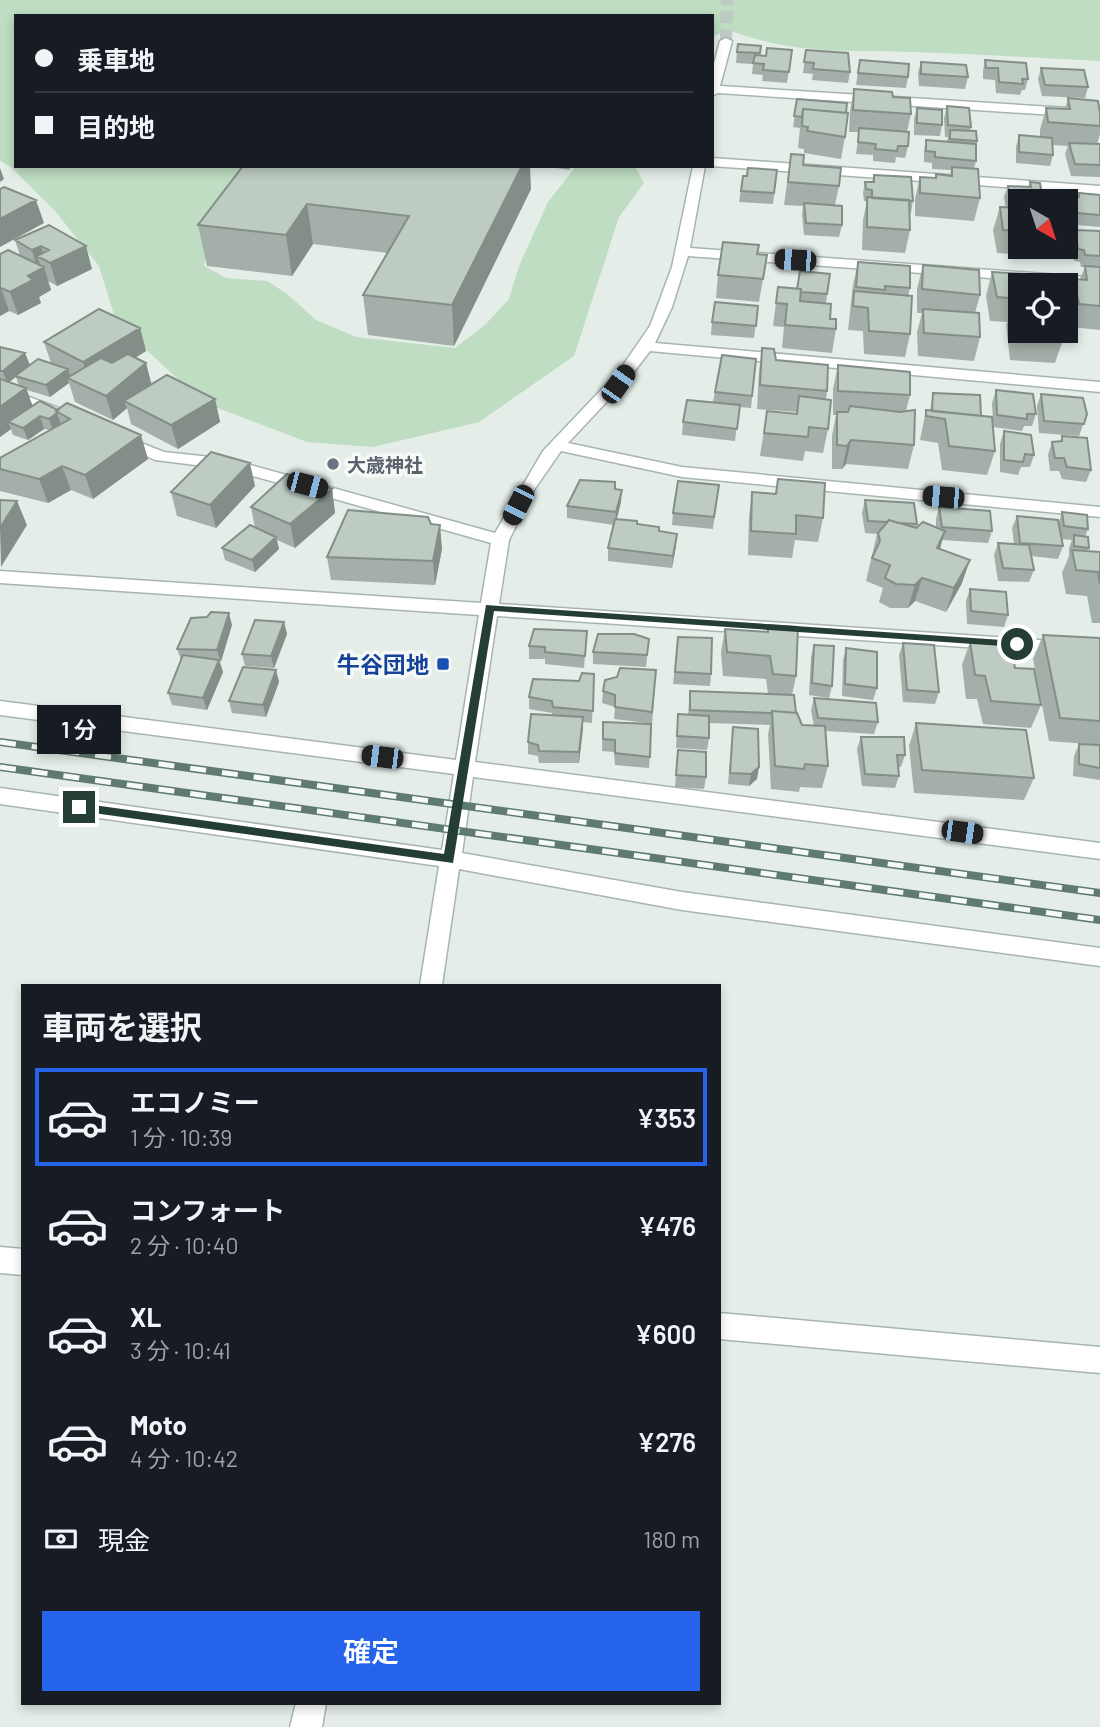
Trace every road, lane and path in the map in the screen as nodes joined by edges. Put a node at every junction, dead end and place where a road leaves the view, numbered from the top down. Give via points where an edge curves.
1 (726, 41) tunnel mouth
2 (714, 87) edge
3 (714, 91) edge
4 (1100, 114) edge
5 (714, 162) edge
6 (699, 168) edge
7 (1100, 190) edge
8 (684, 252) junction
9 (1100, 282) edge
10 (645, 346) junction
11 (1100, 387) edge
12 (0, 391) edge
13 (75, 420) edge
14 (100, 431) edge
15 (557, 445) junction
16 (1100, 512) edge
17 (500, 540) junction
18 (0, 577) edge
19 (489, 607) junction
20 (1100, 650) edge
21 (0, 708) edge
22 (463, 767) junction
23 (0, 796) edge
24 (1100, 851) edge
25 (449, 859) junction
26 (1100, 957) edge
27 (432, 984) edge
28 (0, 1260) edge
29 (21, 1262) edge
30 (721, 1326) edge
31 (1100, 1360) edge
32 (311, 1705) edge
33 (306, 1727) edge

1 - 2 street
3 - 4 street
5 - 7 street
6 - 8 street
8 - 9 street
8 - 10 street
10 - 11 street
10 - 15 street via 618,384
12 - 13 street
14 - 17 street via 161,457 229,464
15 - 16 street via 682,472
15 - 17 street via 526,487
17 - 19 street
18 - 19 street
19 - 20 street
19 - 22 street
21 - 22 street
22 - 24 street
22 - 25 street
23 - 25 street
25 - 26 street via 682,901
25 - 27 street
28 - 29 street
30 - 31 street
32 - 33 street

